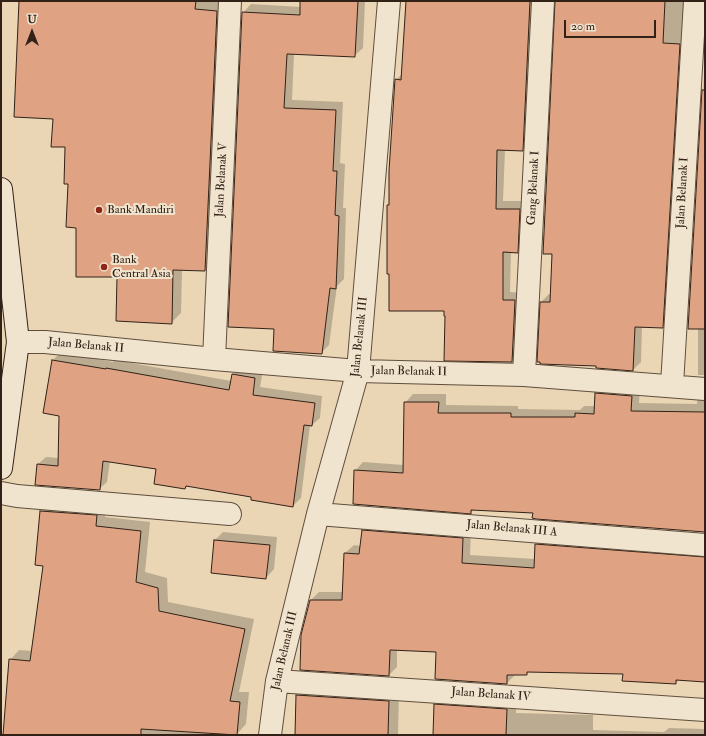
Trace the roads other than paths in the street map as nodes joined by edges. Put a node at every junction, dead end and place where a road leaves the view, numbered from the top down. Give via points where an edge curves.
1 (230, 1) edge
2 (389, 1) edge
3 (543, 1) edge
4 (695, 1) edge
5 (1, 189) edge
6 (18, 342) junction
7 (214, 358) junction
8 (358, 371) junction
9 (524, 375) junction
10 (672, 385) junction
11 (705, 389) edge
12 (1, 468) edge
13 (1, 493) edge
14 (230, 514) dead end
15 (318, 514) junction
16 (705, 545) edge
17 (277, 680) junction
18 (705, 710) edge
19 (270, 735) edge

1 - 7 street, Jalan Belanak V
2 - 8 street, Jalan Belanak III
3 - 9 street, Gang Belanak I
4 - 10 street, Jalan Belanak I
5 - 6 street
6 - 7 street, Jalan Belanak II via 45,342
6 - 12 street
7 - 8 street, Jalan Belanak II
8 - 9 street, Jalan Belanak II
8 - 15 street, Jalan Belanak III
9 - 10 street, Jalan Belanak II
10 - 11 street, Jalan Belanak II
13 - 14 street
15 - 16 street, Jalan Belanak III A
15 - 17 street, Jalan Belanak III
17 - 18 street, Jalan Belanak IV
17 - 19 street, Jalan Belanak III

